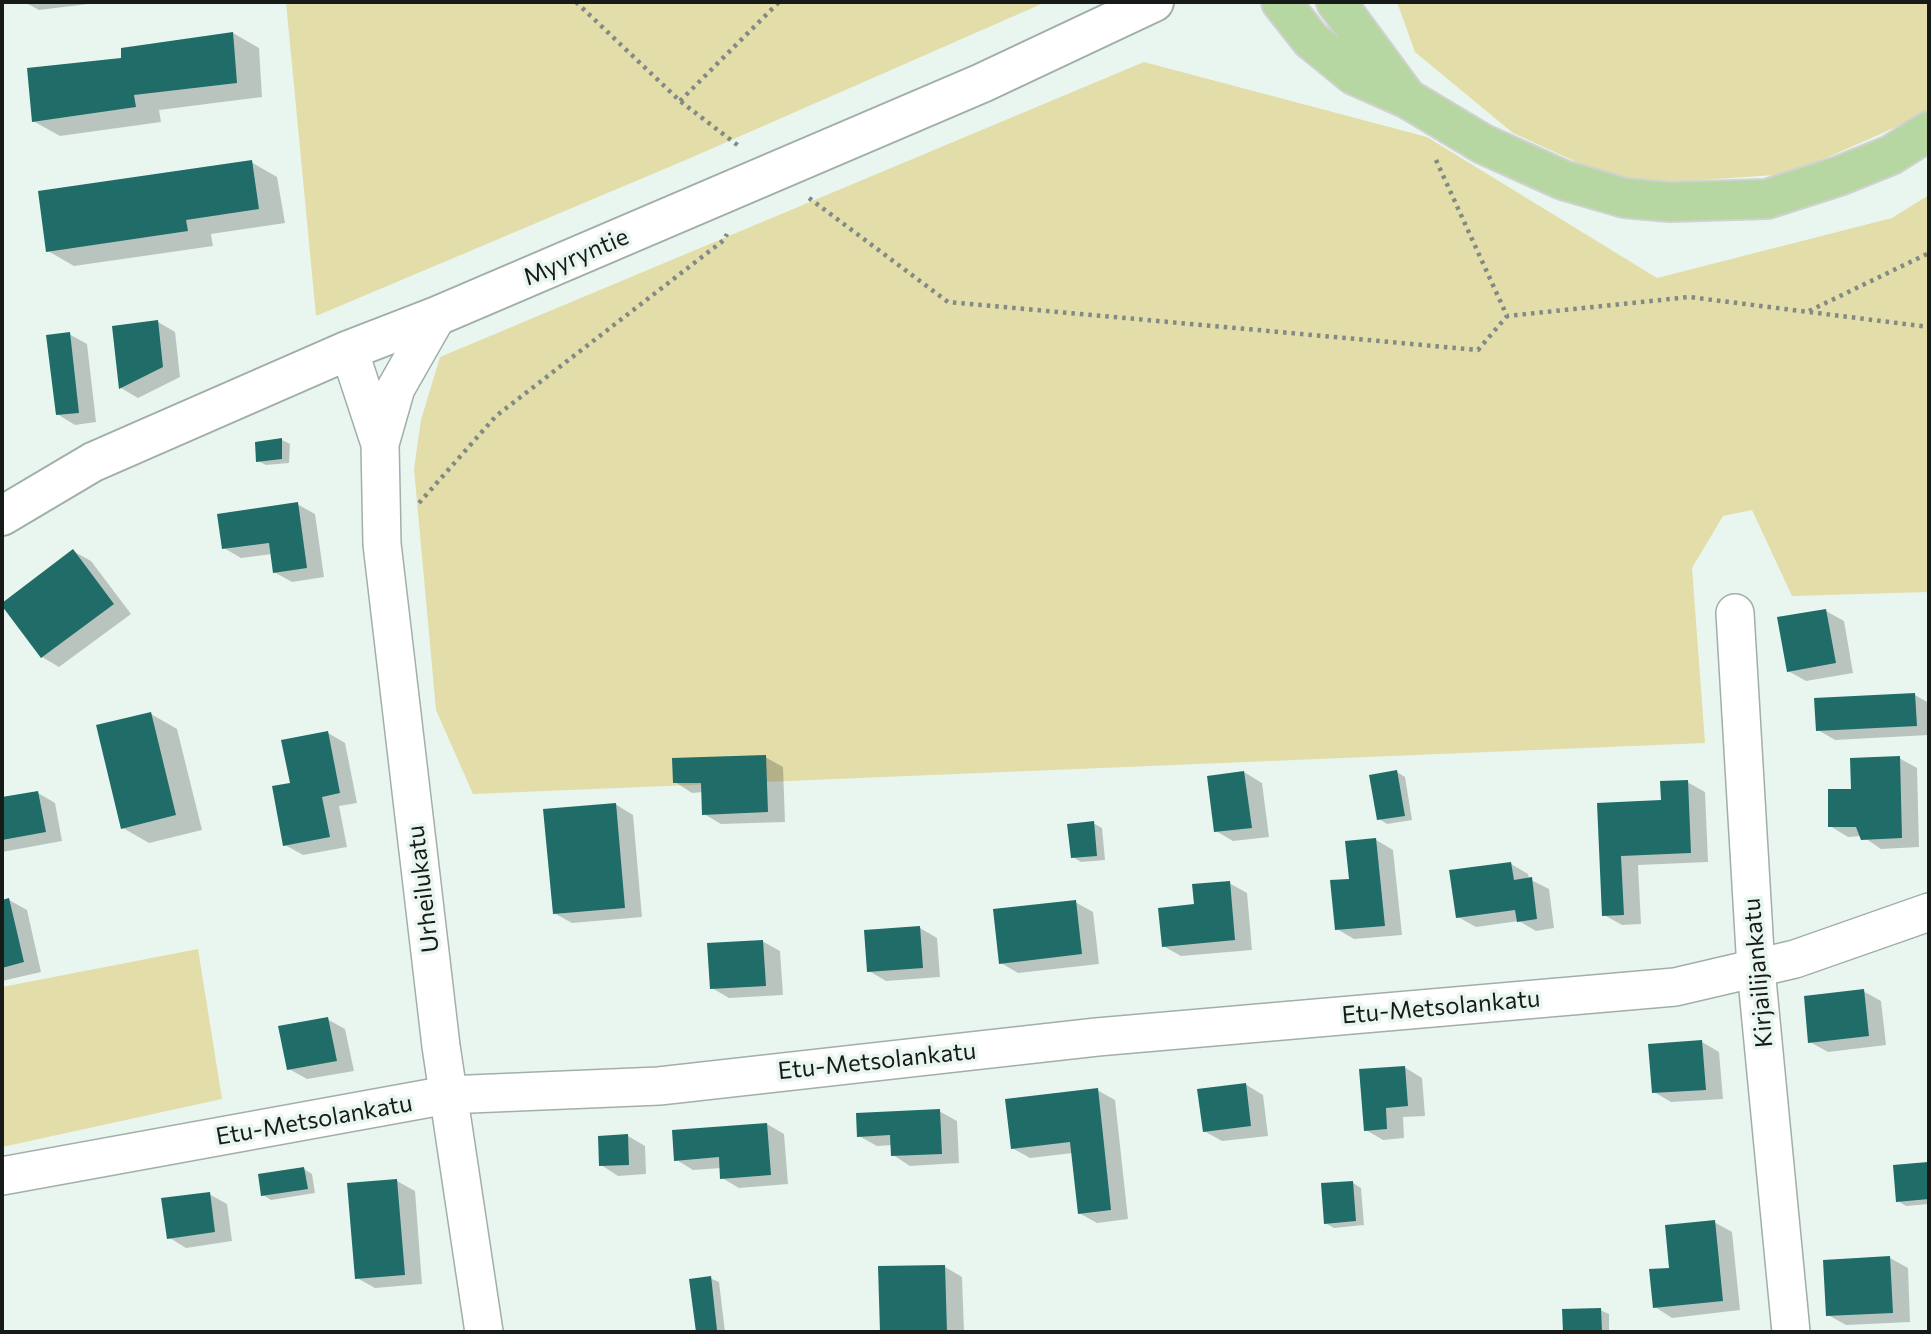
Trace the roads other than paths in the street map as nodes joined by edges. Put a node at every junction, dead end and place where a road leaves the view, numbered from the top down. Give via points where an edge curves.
1 (1154, 2) edge
2 (1281, 2) edge
3 (1336, 2) edge
4 (1408, 99) junction
5 (1929, 131) edge
6 (437, 316) junction
7 (349, 350) junction
8 (380, 444) junction
9 (2, 516) edge
10 (1735, 613) dead end
11 (1929, 912) edge
12 (1756, 969) junction
13 (447, 1096) junction
14 (2, 1176) edge
15 (484, 1332) edge
16 (1791, 1332) edge

1 - 6 street, Myyryntie via 982,83
2 - 4 highway via 1311,40 1354,75
3 - 4 highway
4 - 5 highway via 1483,144 1563,180 1625,198 1670,202 1767,199 1891,155
6 - 7 street, Myyryntie
6 - 8 street, Urheilukatu via 396,388
7 - 8 street, Urheilukatu
7 - 9 street, Myyryntie via 93,462
8 - 13 street, Urheilukatu via 382,544
10 - 12 street, Kirjailijankatu
11 - 12 street, Etu-Metsolankatu
12 - 13 street, Etu-Metsolankatu via 1675,987 1097,1037 659,1086
12 - 16 street, Kirjailijankatu
13 - 14 street, Etu-Metsolankatu
13 - 15 street, Urheilukatu

